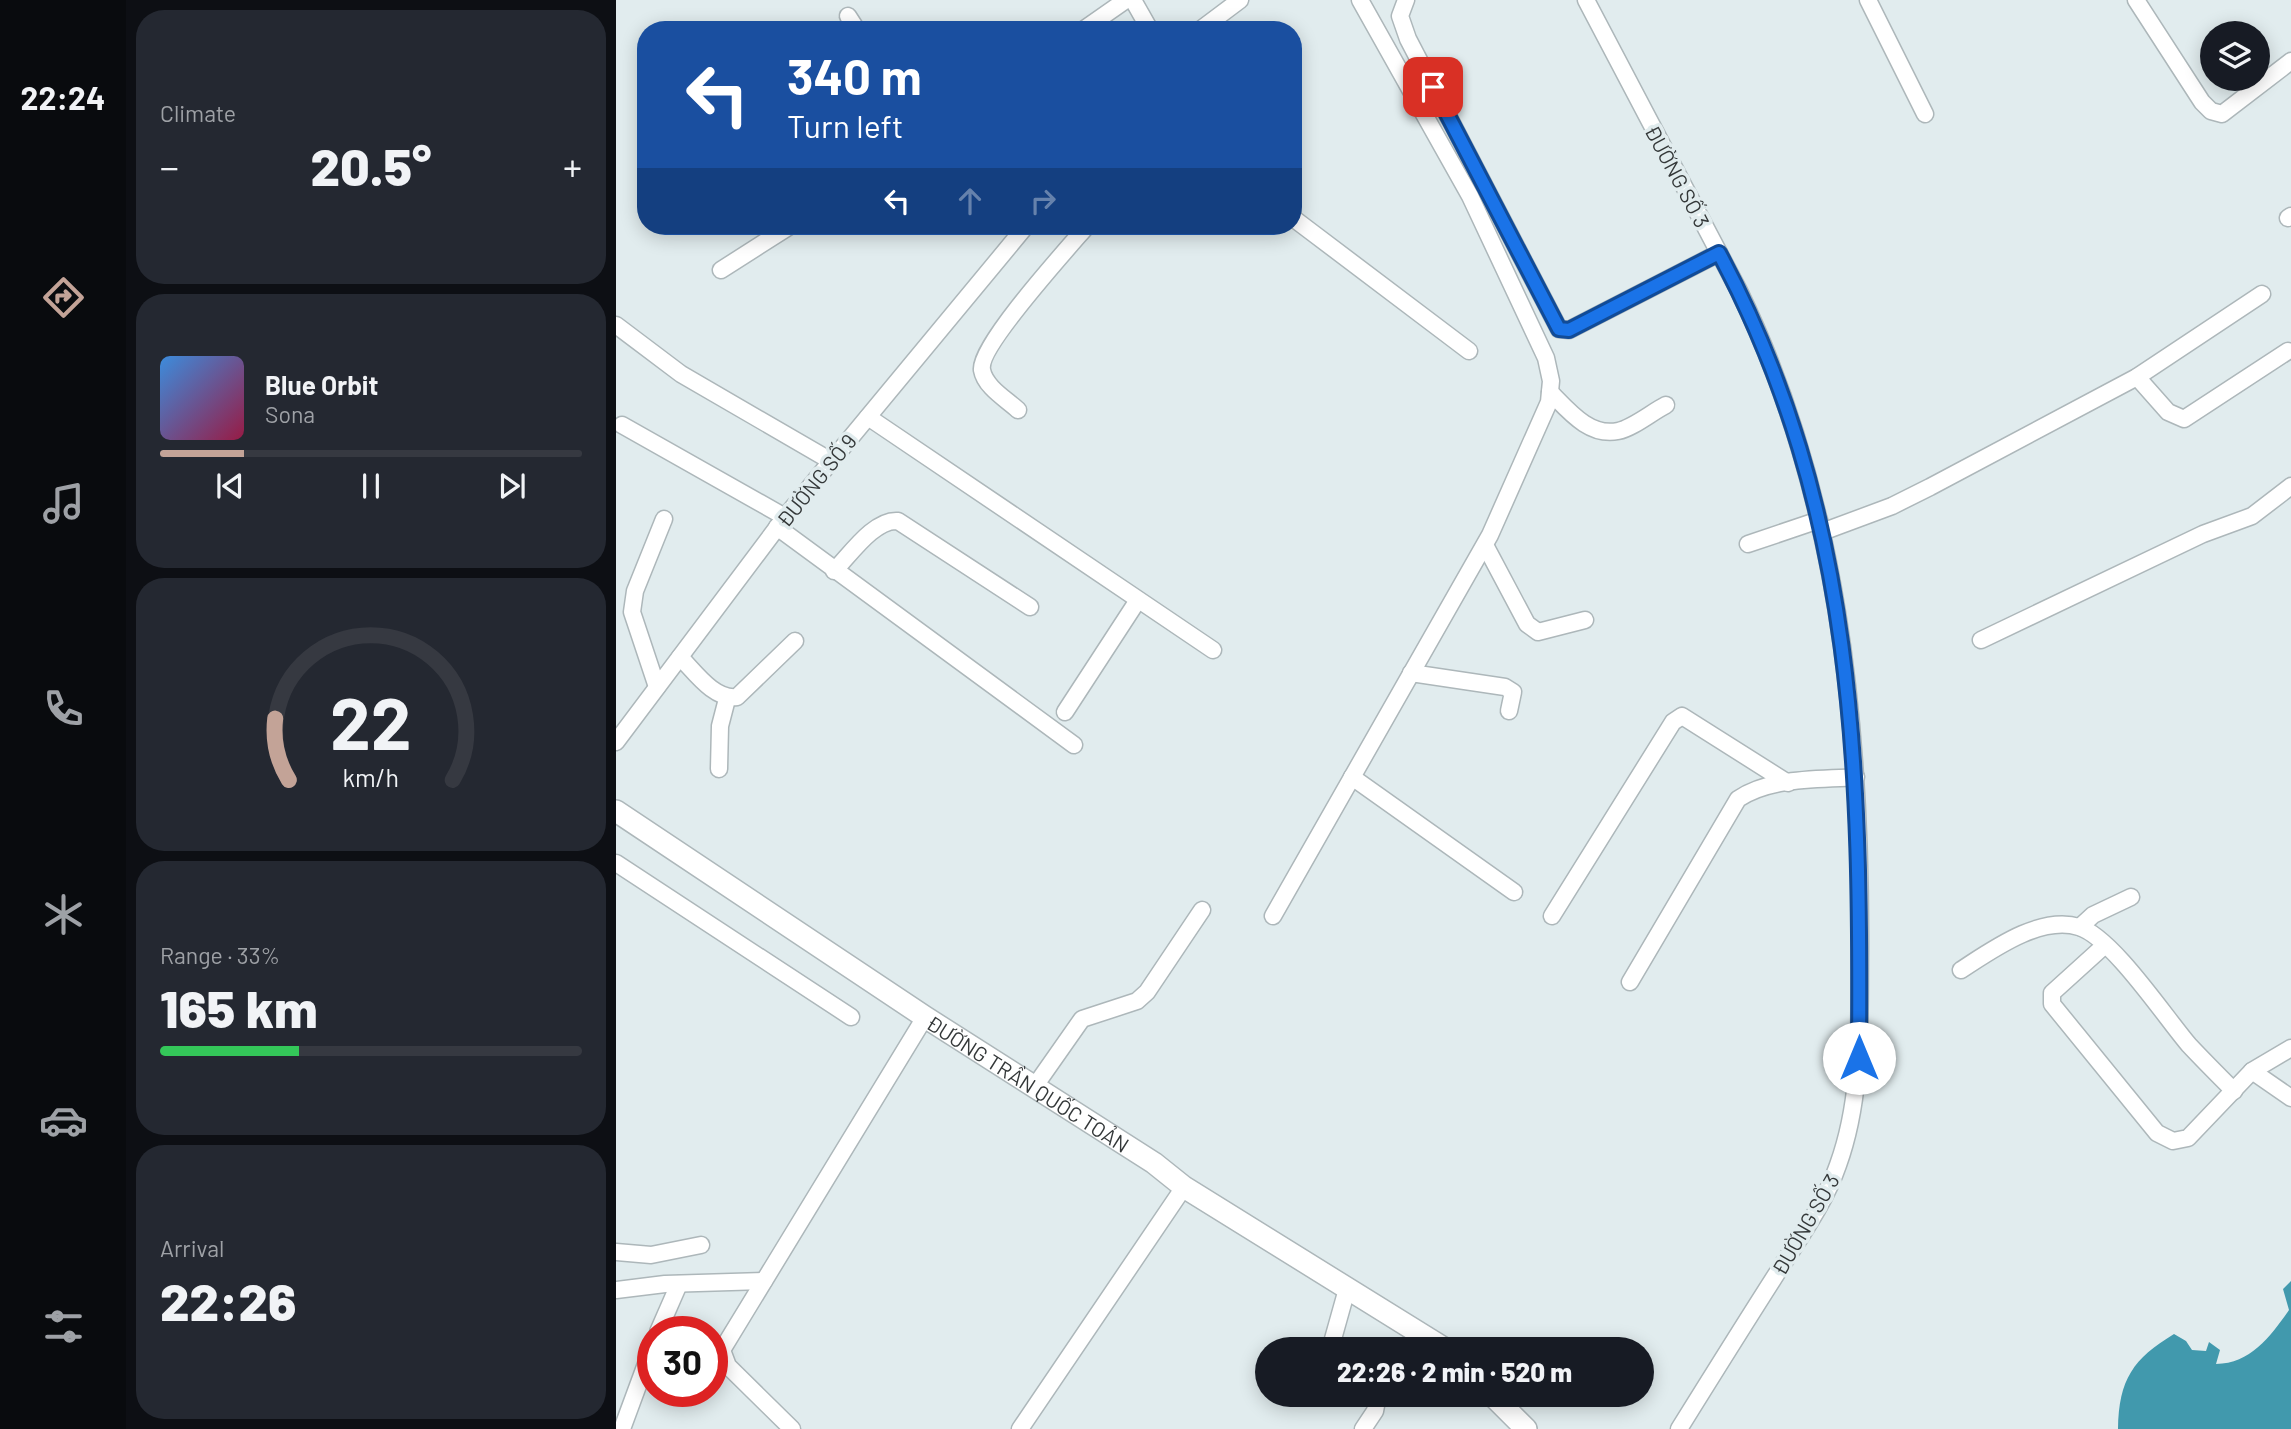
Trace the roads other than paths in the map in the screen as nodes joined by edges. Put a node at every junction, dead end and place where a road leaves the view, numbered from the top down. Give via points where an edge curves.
1 (1126, 0) edge
2 (1133, 0) edge
3 (1240, 0) edge
4 (1360, 0) edge
5 (1406, 0) edge
6 (1586, 0) edge
7 (1868, 0) edge
8 (2136, 0) edge
9 (1096, 21) edge
10 (1145, 21) edge
11 (1212, 21) edge
12 (2291, 61) edge
13 (1925, 114) dead end
14 (1302, 225) edge
15 (776, 235) edge
16 (1019, 235) edge
17 (1080, 235) edge
18 (1719, 253) junction
19 (721, 270) dead end
20 (2262, 294) dead end
21 (616, 325) edge
22 (1469, 351) dead end
23 (2288, 351) dead end
24 (2137, 377) junction
25 (1550, 392) junction
26 (1665, 405) dead end
27 (1017, 410) dead end
28 (868, 418) junction
29 (622, 425) dead end
30 (831, 461) junction
31 (2291, 486) edge
32 (664, 519) dead end
33 (781, 522) junction
34 (1821, 526) junction
35 (1748, 544) dead end
36 (1485, 545) junction
37 (834, 571) junction
38 (1138, 600) junction
39 (1030, 607) dead end
40 (1586, 620) dead end
41 (1981, 640) dead end
42 (795, 641) dead end
43 (1213, 650) dead end
44 (680, 657) junction
45 (1411, 673) junction
46 (657, 687) junction
47 (727, 699) junction
48 (1509, 711) dead end
49 (1065, 712) dead end
50 (616, 742) edge
51 (1074, 745) dead end
52 (719, 769) dead end
53 (1352, 777) junction
54 (1856, 777) junction
55 (1788, 783) junction
56 (616, 811) edge
57 (616, 863) edge
58 (1514, 892) dead end
59 (2131, 897) dead end
60 (1202, 910) dead end
61 (1273, 916) dead end
62 (1552, 916) dead end
63 (2080, 927) junction
64 (2105, 945) junction
65 (1961, 970) dead end
66 (1630, 982) dead end
67 (851, 1017) dead end
68 (925, 1017) junction
69 (2291, 1048) edge
70 (2252, 1070) junction
71 (1035, 1086) junction
72 (2234, 1091) junction
73 (2291, 1098) edge
74 (1184, 1187) junction
75 (701, 1245) dead end
76 (616, 1252) edge
77 (764, 1282) junction
78 (679, 1284) junction
79 (1348, 1289) junction
80 (616, 1290) edge
81 (664, 1316) edge
82 (1334, 1337) edge
83 (1426, 1337) edge
84 (637, 1388) edge
85 (1376, 1407) edge
86 (1504, 1407) edge
87 (622, 1429) edge
88 (792, 1429) edge
89 (1020, 1429) edge
90 (1363, 1429) edge
91 (1526, 1429) edge
92 (1679, 1429) edge

1 - 9 street
2 - 10 street
3 - 11 street
4 - 25 street via 1470,196 1546,358
5 - 18 street via 1400,16 1408,39 1559,329 1569,330
6 - 18 street, ĐƯỜNG SỐ 3
7 - 13 street
8 - 12 street via 2211,111 2222,114
14 - 22 street
15 - 19 street
16 - 28 street, ĐƯỜNG SỐ 9
17 - 27 street via 983,358 987,382
18 - 34 street, ĐƯỜNG SỐ 3 via 1760,334 1782,391
20 - 24 street
21 - 30 street via 681,374
23 - 24 street via 2184,419 2168,412
24 - 34 street via 1892,506
25 - 26 street via 1580,422 1604,430 1618,431
25 - 36 street
28 - 30 street, ĐƯỜNG SỐ 9
28 - 38 street
29 - 33 street
30 - 33 street, ĐƯỜNG SỐ 9
31 - 41 street via 2252,516 2203,534
32 - 46 street via 635,592 632,612
33 - 37 street
33 - 44 street, ĐƯỜNG SỐ 9
34 - 35 street
34 - 54 street, ĐƯỜNG SỐ 3 via 1851,705
36 - 40 street via 1527,624 1538,632
36 - 45 street
37 - 39 street via 879,526 888,520 898,521
37 - 51 street
38 - 43 street
38 - 49 street
42 - 47 street via 737,697
44 - 46 street, ĐƯỜNG SỐ 9
44 - 47 street
45 - 48 street via 1505,687 1513,692
45 - 53 street
46 - 50 street, ĐƯỜNG SỐ 9
47 - 52 street via 720,726
53 - 58 street
53 - 61 street
54 - 55 street
54 - 92 street, ĐƯỜNG SỐ 3 via 1859,1058 1838,1167 1812,1218
55 - 62 street via 1682,716 1673,722
55 - 66 street via 1751,790 1738,799
56 - 68 main road, ĐƯỜNG TRẦN QUỐC TOẢN
57 - 67 street
59 - 63 street
60 - 71 street via 1147,992 1136,1001 1082,1019
63 - 64 street
63 - 65 street via 2047,926 1989,951
64 - 72 street
64 - 72 street via 2052,993 2052,1004 2157,1133 2173,1141 2188,1138
68 - 71 main road, ĐƯỜNG TRẦN QUỐC TOẢN
68 - 77 street
69 - 70 street
70 - 72 street
70 - 73 street
71 - 74 main road, ĐƯỜNG TRẦN QUỐC TOẢN
74 - 79 main road, ĐƯỜNG TRẦN QUỐC TOẢN
74 - 89 street
75 - 76 street via 651,1255
77 - 78 street
77 - 88 street via 722,1350 735,1374
78 - 80 street
78 - 81 street
79 - 82 street
79 - 83 main road, ĐƯỜNG TRẦN QUỐC TOẢN
84 - 87 street
85 - 90 street
86 - 91 main road

